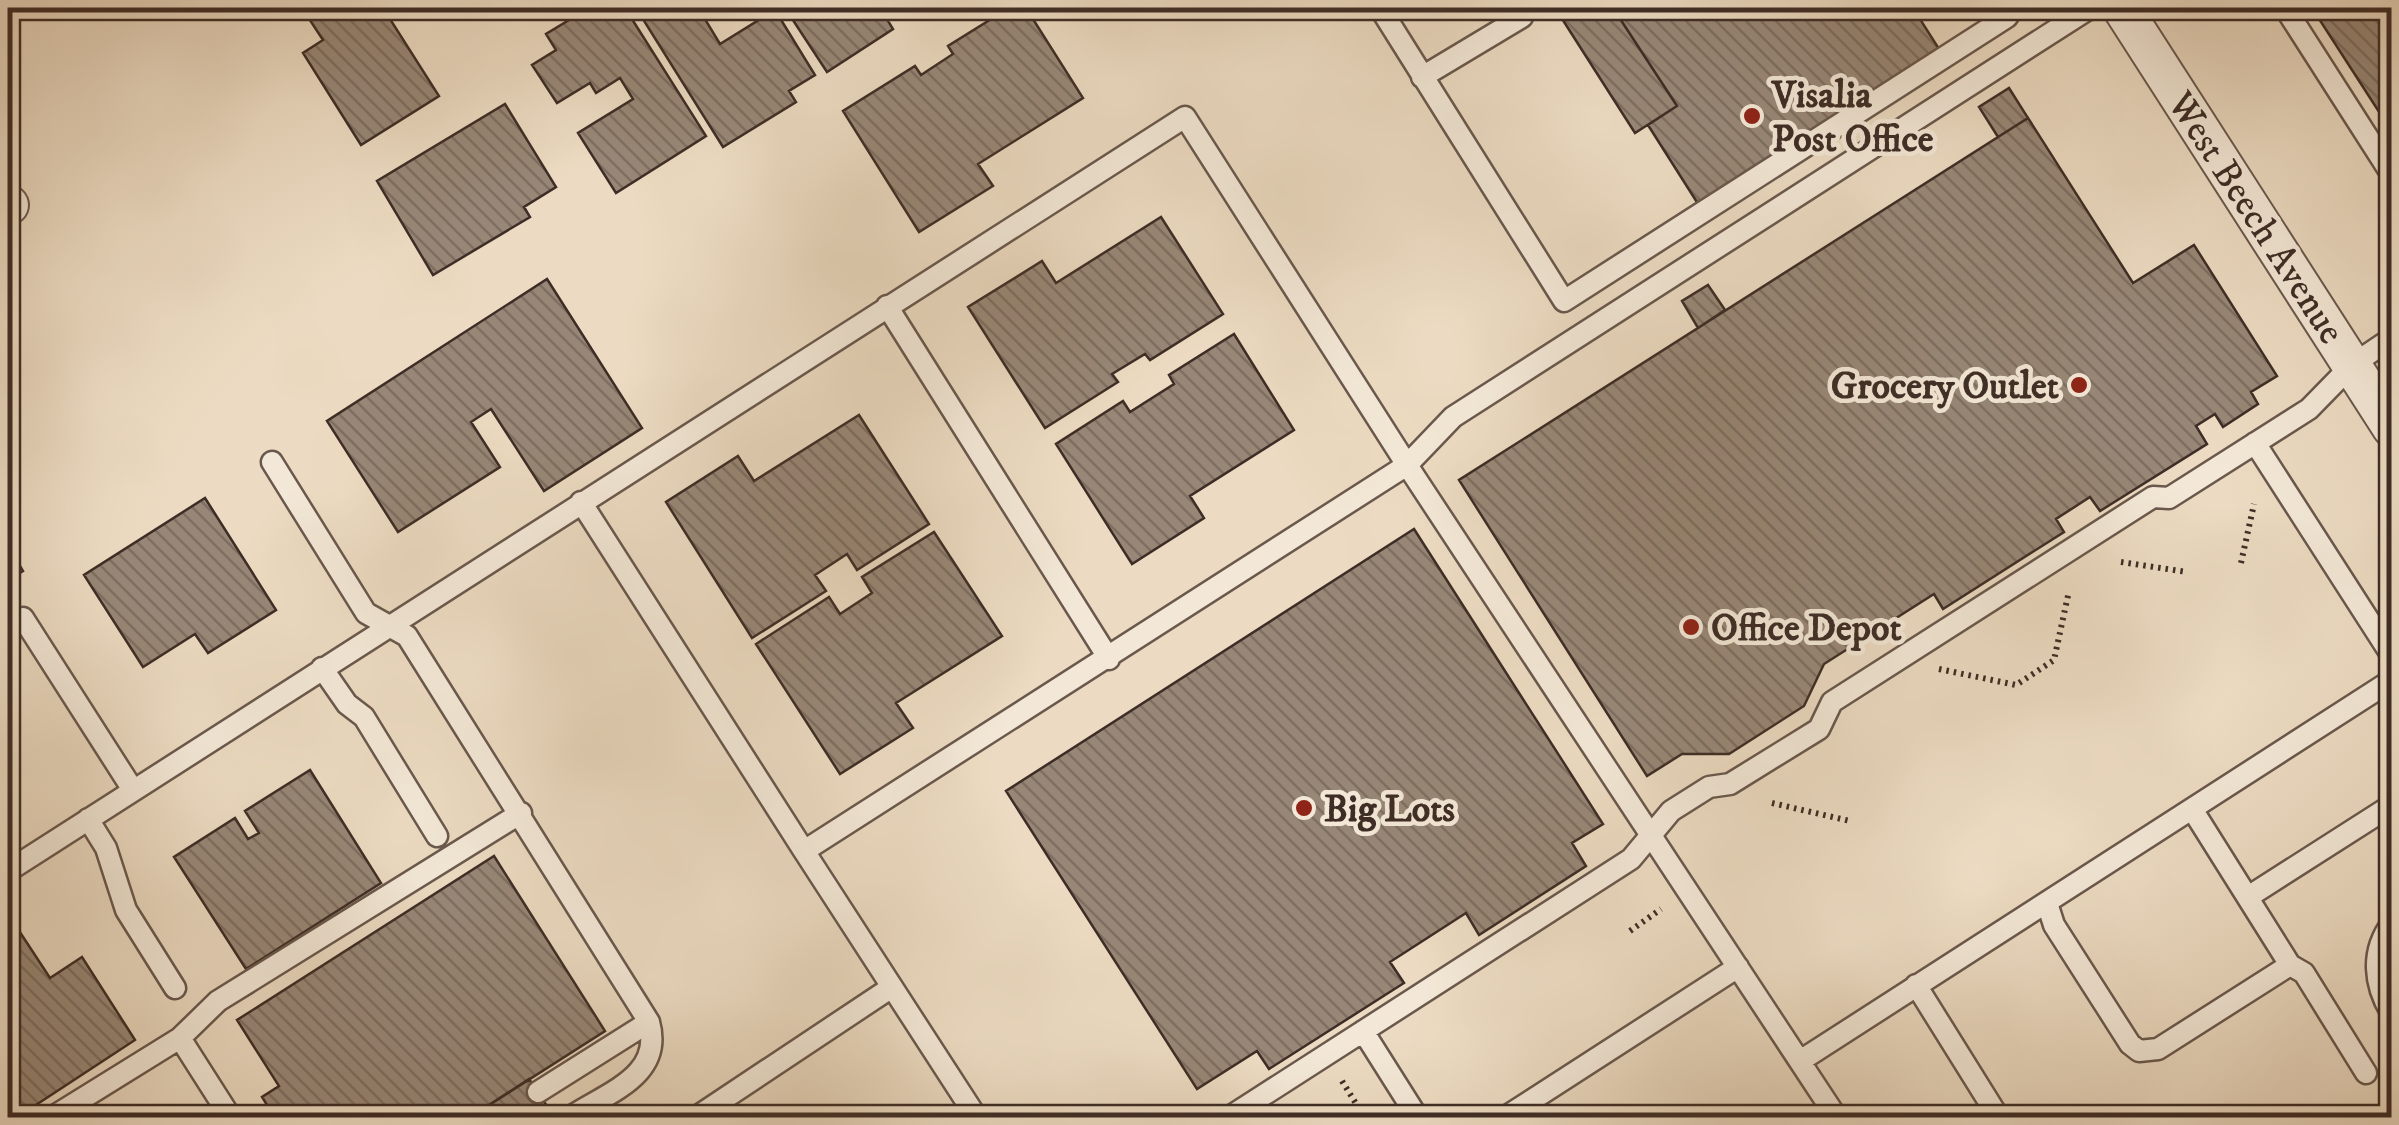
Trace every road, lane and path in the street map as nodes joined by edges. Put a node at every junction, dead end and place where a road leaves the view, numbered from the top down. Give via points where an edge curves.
1 (1380, 8) edge
2 (1516, 8) edge
3 (2013, 8) edge
4 (2090, 8) edge
5 (2122, 8) edge
6 (2285, 8) edge
7 (1422, 77) junction
8 (2392, 175) edge
9 (887, 306) junction
10 (2392, 338) edge
11 (2352, 365) junction
12 (2392, 428) edge
13 (2255, 443) junction
14 (272, 462) dead end
15 (1407, 465) junction
16 (581, 502) junction
17 (2254, 504) dead end
18 (2122, 562) dead end
19 (2241, 564) dead end
20 (2187, 572) dead end
21 (2069, 592) dead end
22 (23, 618) dead end
23 (387, 626) junction
24 (2392, 656) edge
25 (1109, 658) junction
26 (322, 668) junction
27 (1939, 669) dead end
28 (2392, 680) edge
29 (134, 790) junction
30 (1772, 803) dead end
31 (2392, 805) edge
32 (2192, 809) junction
33 (521, 813) junction
34 (88, 819) junction
35 (1850, 821) dead end
36 (437, 836) dead end
37 (1650, 836) junction
38 (804, 851) junction
39 (8, 871) edge
40 (2248, 897) junction
41 (1654, 898) dead end
42 (2047, 902) junction
43 (2392, 924) edge
44 (1630, 932) dead end
45 (2290, 966) junction
46 (1738, 967) junction
47 (1916, 985) junction
48 (175, 988) dead end
49 (892, 988) junction
50 (2392, 1014) edge
51 (649, 1022) junction
52 (1363, 1031) junction
53 (180, 1038) junction
54 (1800, 1061) junction
55 (2366, 1073) dead end
56 (1342, 1081) dead end
57 (538, 1092) dead end
58 (52, 1118) edge
59 (230, 1118) edge
60 (569, 1118) edge
61 (695, 1118) edge
62 (977, 1118) edge
63 (1228, 1118) edge
64 (1366, 1118) edge
65 (1418, 1118) edge
66 (1504, 1118) edge
67 (1837, 1118) edge
68 (1999, 1118) edge

1 - 7 lane
2 - 7 lane via 1522,17
3 - 7 lane via 1564,301
4 - 15 lane via 1453,417
5 - 11 street, West Beech Avenue
6 - 8 lane
9 - 15 lane via 1185,116
9 - 16 lane
9 - 25 lane
10 - 11 lane
11 - 12 street, West Beech Avenue
11 - 13 lane via 2309,409
13 - 24 lane
13 - 37 lane via 2169,498 2153,497 1832,702 1819,729 1730,784 1709,787 1671,810
14 - 23 lane via 366,612
15 - 25 lane
15 - 37 lane
16 - 23 lane
16 - 38 lane
17 - 19 path
18 - 20 path
21 - 27 path via 2054,660 2016,685
22 - 29 lane
23 - 26 lane
23 - 33 lane via 407,636
25 - 38 lane
26 - 29 lane
26 - 36 lane via 364,717
28 - 32 lane
29 - 34 lane
30 - 35 path
31 - 40 lane
32 - 40 lane
32 - 42 lane
33 - 51 lane
33 - 53 lane via 218,1001
34 - 39 lane
34 - 48 lane via 106,848 126,910
37 - 46 lane
37 - 52 lane via 1631,859
38 - 49 lane
40 - 45 lane
41 - 44 path via 1662,911
42 - 45 lane via 2054,925 2138,1051 2158,1049
42 - 47 lane
43 - 50 lane via 2382,936 2376,967 2380,995
45 - 55 lane via 2304,974
46 - 54 lane
46 - 66 lane
47 - 54 lane
47 - 68 lane
49 - 61 lane
49 - 62 lane
51 - 57 lane
51 - 60 lane via 655,1044 647,1068
52 - 63 lane
52 - 65 lane
53 - 58 lane
53 - 59 lane
54 - 67 lane
56 - 64 path

